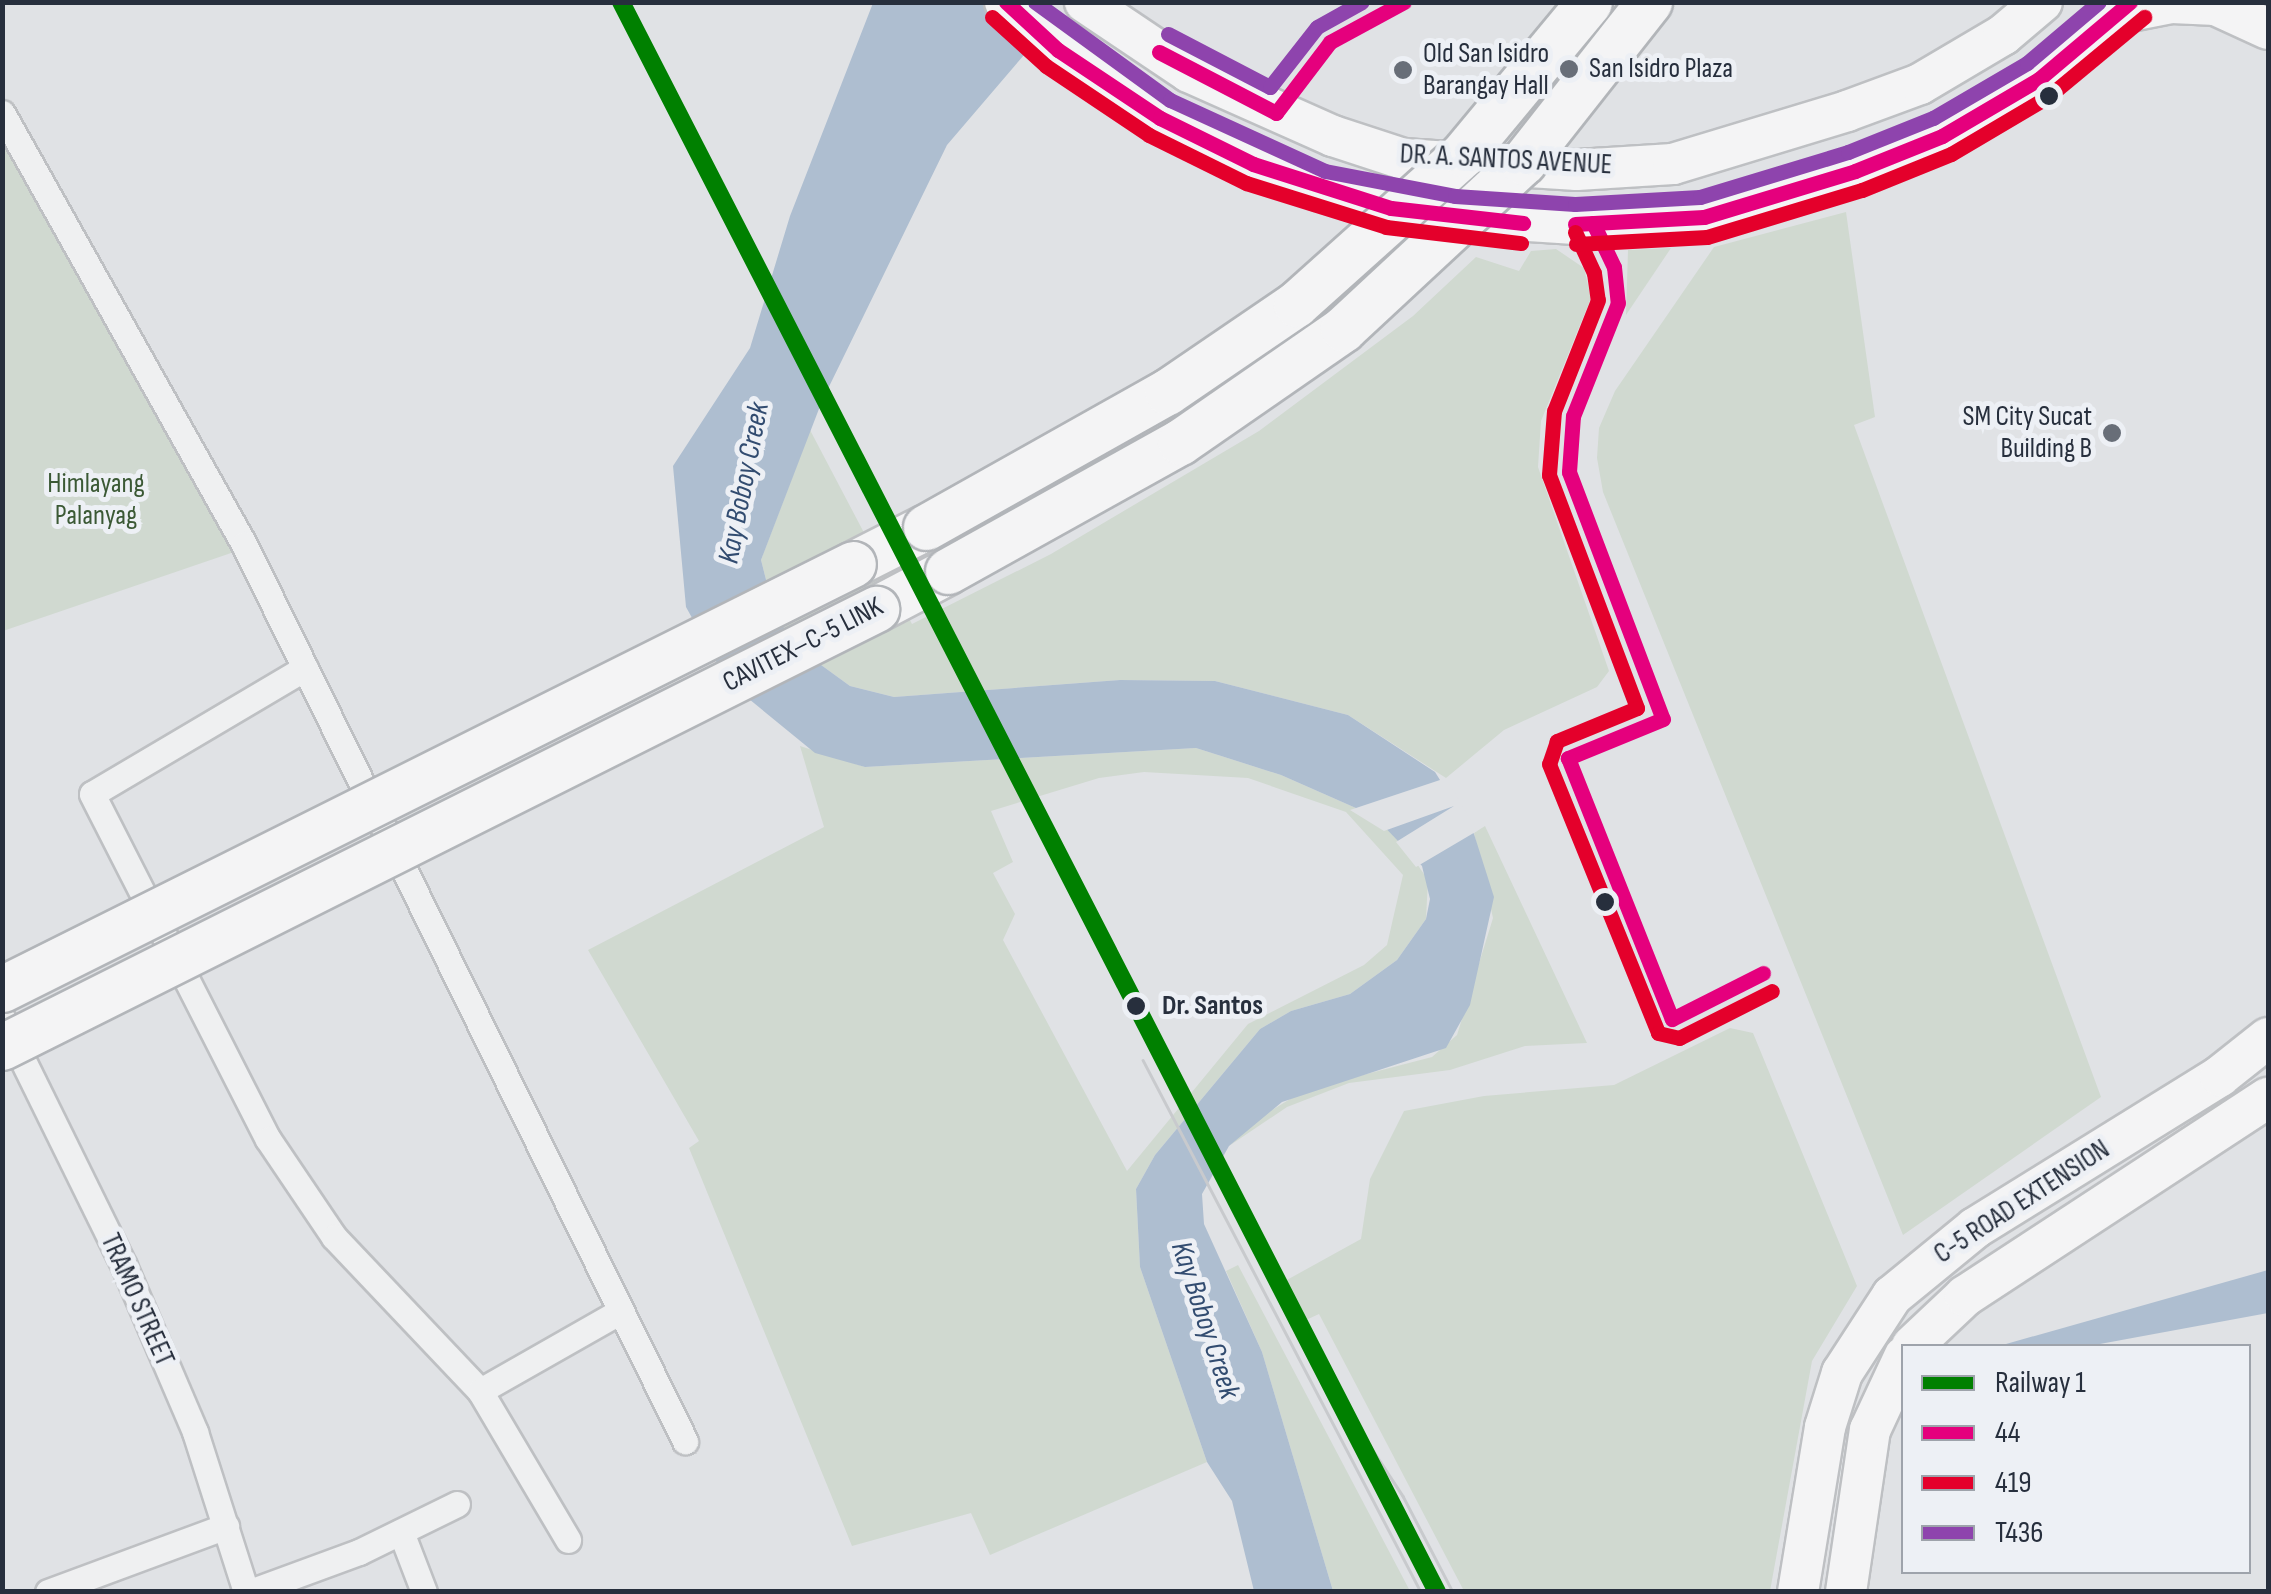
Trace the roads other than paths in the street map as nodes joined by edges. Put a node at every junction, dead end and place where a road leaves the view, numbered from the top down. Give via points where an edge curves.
1 (1005, 2) edge
2 (1589, 2) edge
3 (1649, 2) edge
4 (2042, 2) edge
5 (1087, 4) edge
6 (2125, 8) edge
7 (2268, 29) edge
8 (2, 113) edge
9 (1333, 136) junction
10 (1577, 170) junction
11 (1319, 190) junction
12 (1575, 224) junction
13 (306, 668) junction
14 (2, 989) edge
15 (2, 1018) edge
16 (2268, 1038) edge
17 (2, 1047) edge
18 (2268, 1098) edge
19 (621, 1311) junction
20 (1914, 1344) edge
21 (1901, 1363) edge
22 (480, 1392) junction
23 (685, 1441) dead end
24 (457, 1504) dead end
25 (226, 1526) junction
26 (401, 1532) junction
27 (568, 1540) dead end
28 (92, 1583) edge
29 (48, 1592) edge
30 (248, 1592) edge
31 (424, 1592) edge
32 (1798, 1592) edge
33 (1846, 1592) edge

1 - 11 main road, DR. A. SANTOS AVENUE via 1058,50 1160,118
2 - 14 highway, CAVITEX–C-5 LINK, bridge via 1528,81 1428,190 1296,304 1167,392 897,542
3 - 17 highway, CAVITEX–C-5 LINK, bridge via 1546,136 1453,234 1343,330 1226,413 948,571
4 - 10 main road, DR. A. SANTOS AVENUE via 2004,35 1920,84 1812,124 1672,164
5 - 9 main road, DR. A. SANTOS AVENUE via 1189,72
6 - 7 main road via 2205,4
6 - 12 main road, DR. A. SANTOS AVENUE via 2022,88 1942,136 1855,171 1704,217
8 - 13 street via 244,544
9 - 10 main road, DR. A. SANTOS AVENUE via 1403,158
9 - 11 main road
10 - 12 main road
11 - 12 main road, DR. A. SANTOS AVENUE via 1452,216
13 - 19 street
13 - 22 street via 92,794 268,1140 334,1237
15 - 25 street, TRAMO STREET via 124,1266 195,1432
16 - 32 main road, C-5 ROAD EXTENSION via 2220,1076 1975,1228 1892,1296 1864,1330 1830,1409
18 - 20 main road, C-5 ROAD EXTENSION via 1965,1296
19 - 22 street
19 - 23 street
21 - 33 main road via 1870,1430
22 - 27 street
24 - 26 street
25 - 28 street
25 - 30 street, TRAMO STREET
26 - 30 street
26 - 31 street
28 - 29 street

